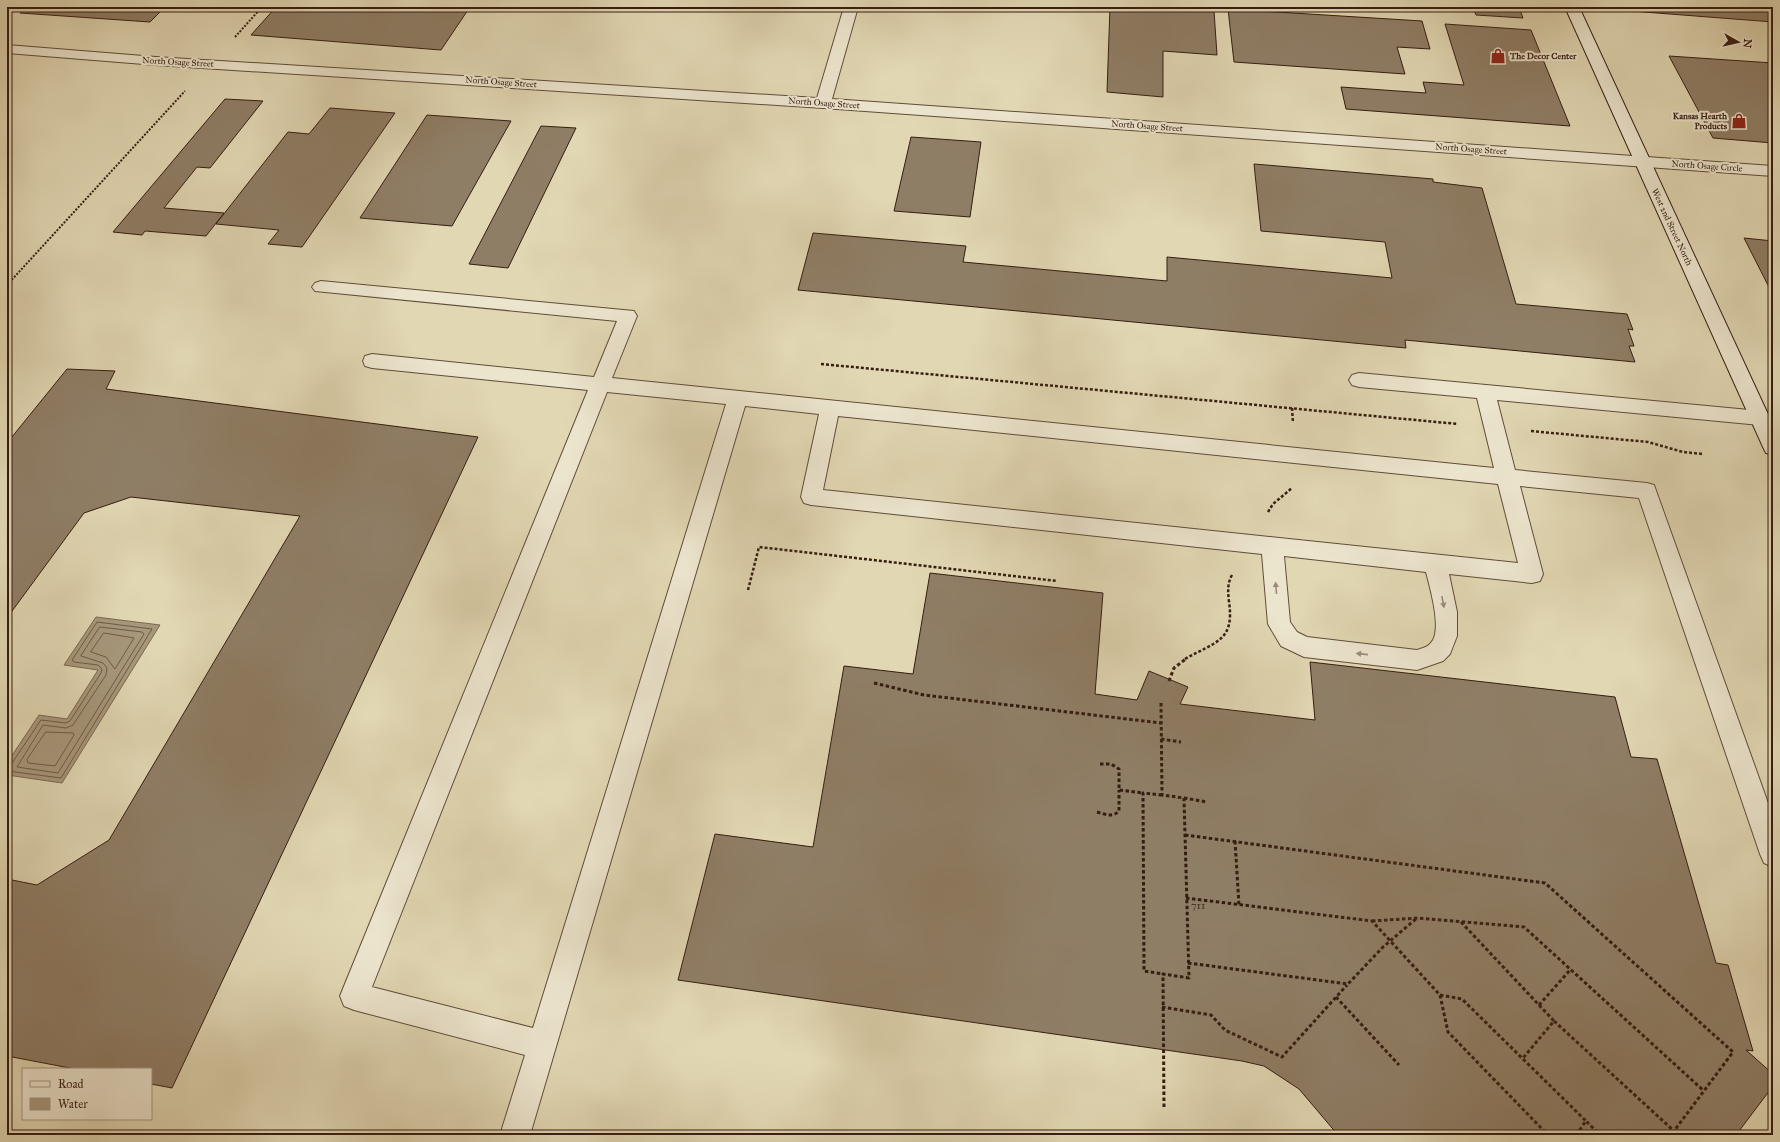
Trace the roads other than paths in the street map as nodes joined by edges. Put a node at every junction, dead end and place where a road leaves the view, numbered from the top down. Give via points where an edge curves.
1 (851, 7) edge
2 (1572, 7) edge
3 (7, 49) edge
4 (823, 103) junction
5 (1641, 162) junction
6 (1773, 171) edge
7 (321, 287) dead end
8 (372, 361) dead end
9 (1359, 380) dead end
10 (600, 385) junction
11 (1485, 392) junction
12 (737, 399) junction
13 (830, 408) junction
14 (1760, 418) junction
15 (1773, 447) edge
16 (1507, 477) junction
17 (1272, 546) junction
18 (1435, 564) junction
19 (1773, 854) edge
20 (542, 1045) junction
21 (515, 1135) edge

1 - 4 street
2 - 5 street, West 2nd Street North
3 - 4 street, North Osage Street
4 - 5 street, North Osage Street
5 - 6 street, North Osage Circle
5 - 14 street, West 2nd Street North
7 - 10 street via 628,316
8 - 10 street
9 - 11 street
10 - 12 street
10 - 20 street via 354,996
11 - 14 street
11 - 16 street
12 - 13 street
12 - 20 street
13 - 16 street
13 - 17 street via 811,497
14 - 15 street, West 2nd Street North
16 - 18 street via 1532,574
16 - 19 street via 1646,491
17 - 18 street
18 -> 17 street via 1447,627 1445,643 1434,655 1417,660 1304,647 1289,639 1279,624
20 - 21 street

